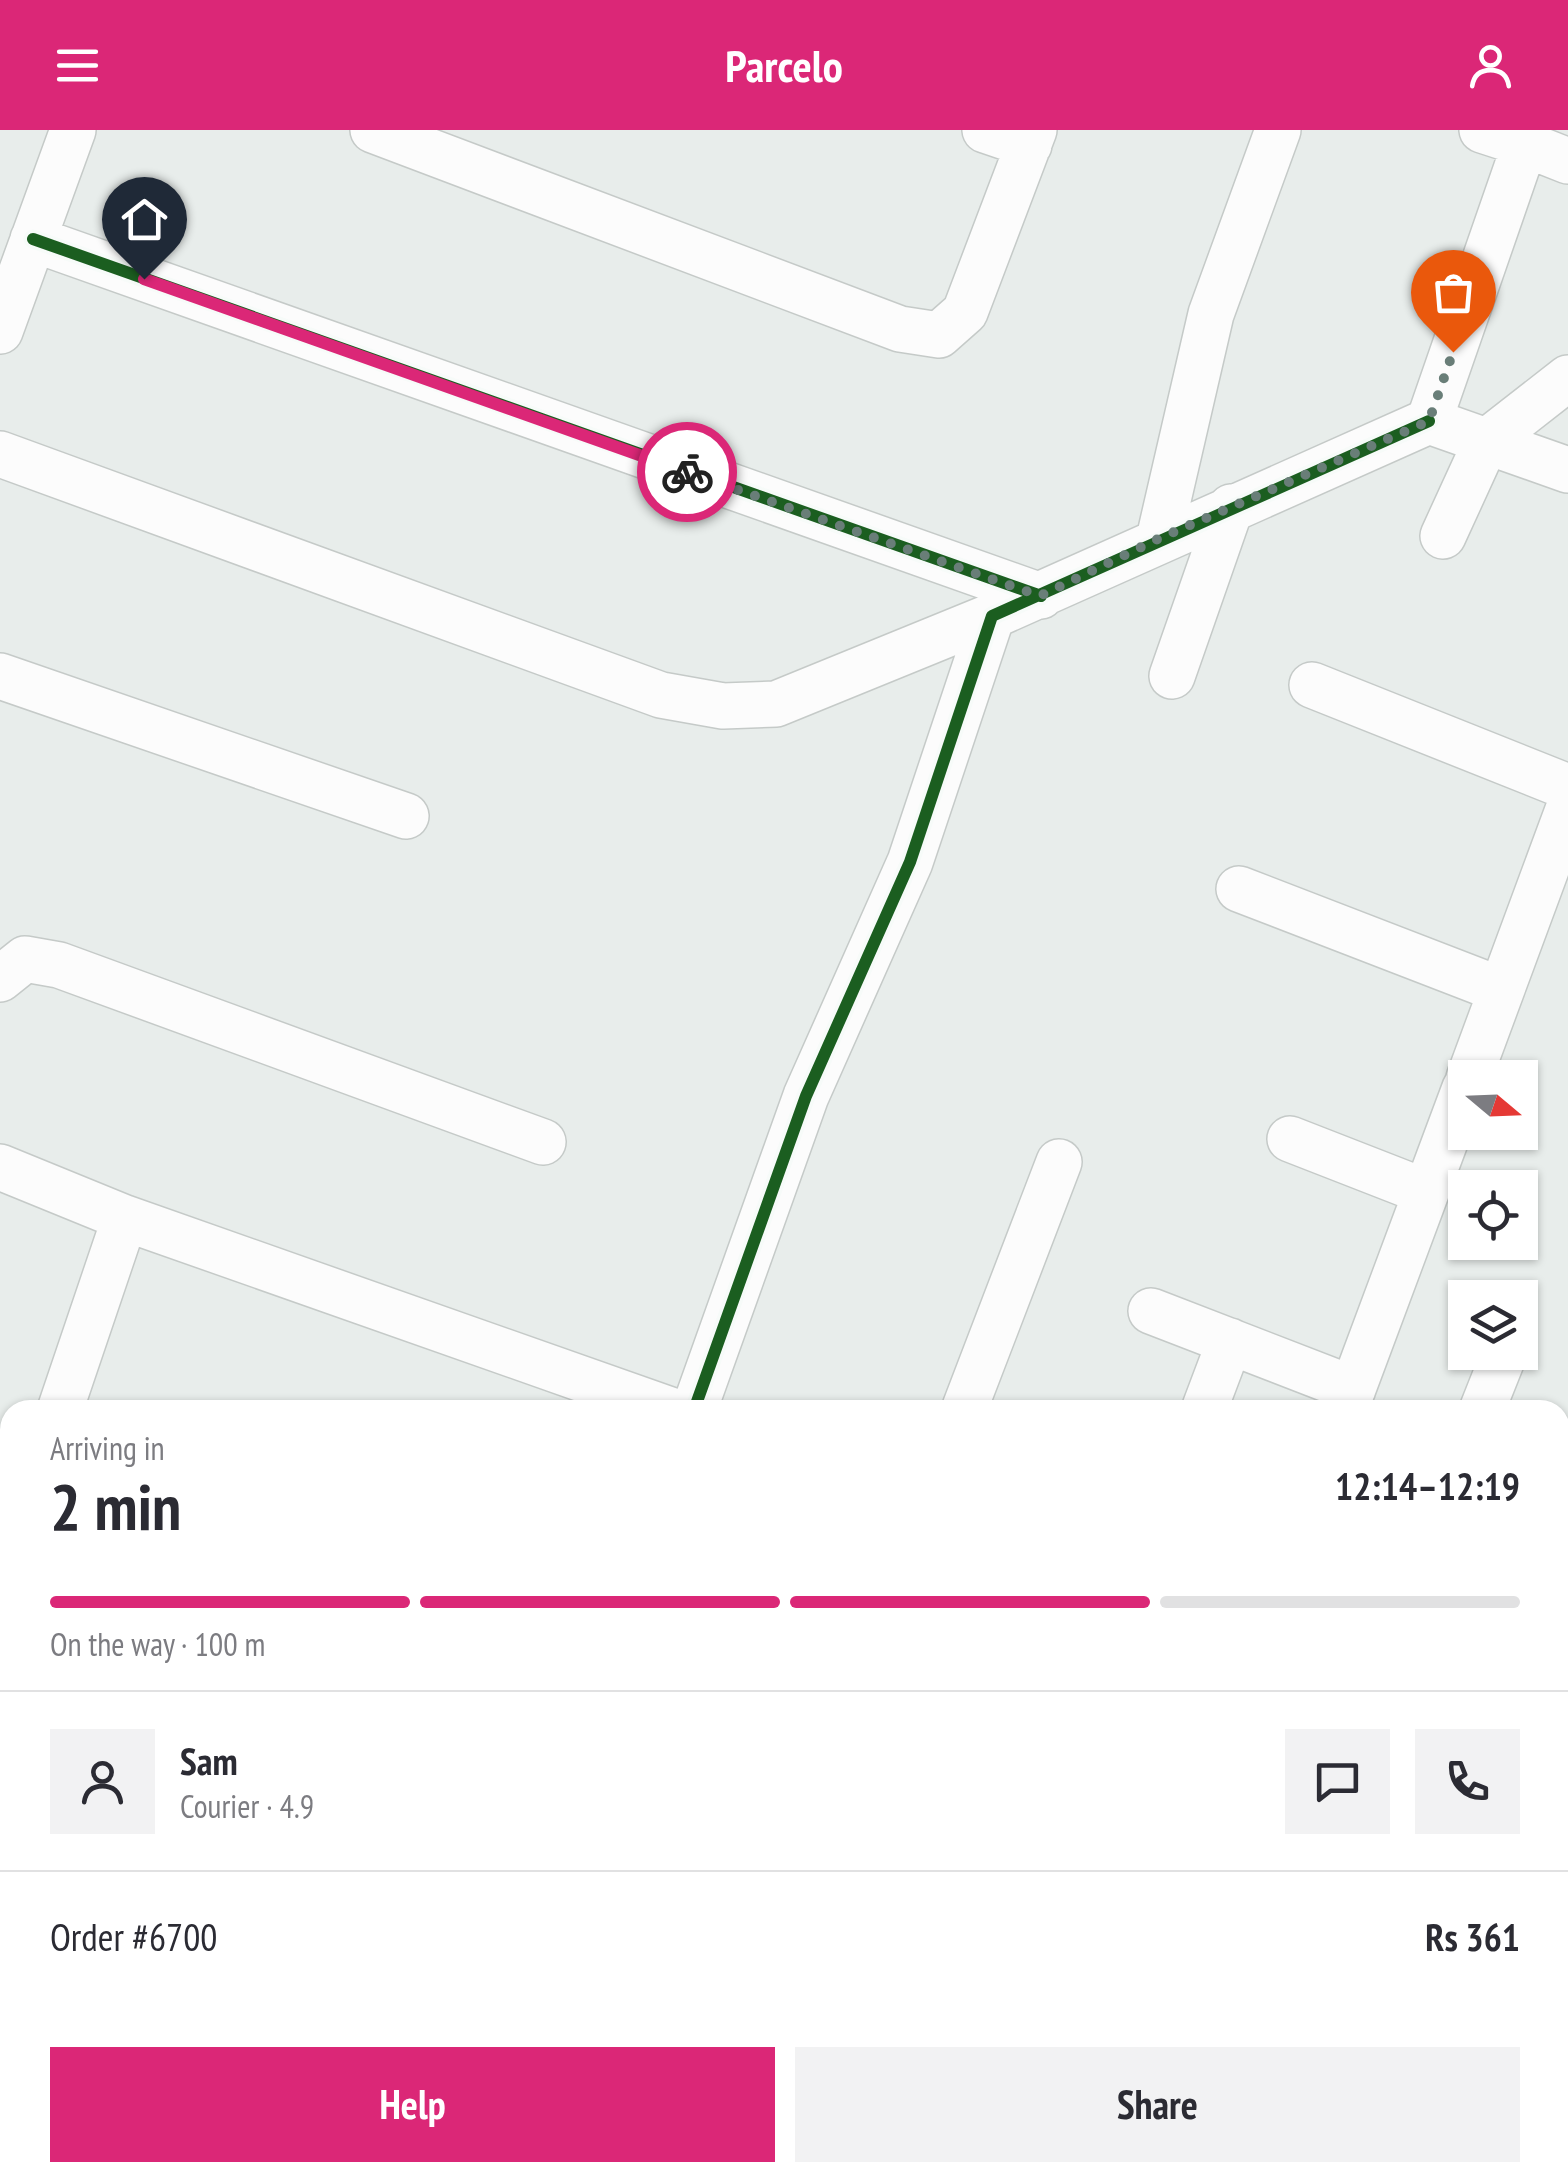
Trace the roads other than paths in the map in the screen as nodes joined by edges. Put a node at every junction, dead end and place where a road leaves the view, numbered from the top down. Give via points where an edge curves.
1 (73, 130) edge
2 (373, 130) edge
3 (984, 130) edge
4 (1278, 130) edge
5 (1482, 130) edge
6 (1031, 137) edge
7 (1525, 144) junction
8 (1568, 161) edge
9 (33, 239) junction
10 (0, 331) edge
11 (1568, 378) edge
12 (1429, 421) junction
13 (1486, 442) junction
14 (0, 454) edge
15 (1568, 470) edge
16 (1232, 507) junction
17 (1443, 536) dead end
18 (1158, 539) junction
19 (1040, 596) junction
20 (992, 616) junction
21 (0, 676) edge
22 (1172, 676) dead end
23 (1312, 685) dead end
24 (1568, 787) edge
25 (1568, 810) edge
26 (406, 816) dead end
27 (1240, 890) dead end
28 (1550, 913) edge
29 (0, 979) edge
30 (1501, 990) junction
31 (1476, 1060) edge
32 (1448, 1133) edge
33 (1290, 1139) dead end
34 (543, 1142) dead end
35 (1060, 1162) dead end
36 (0, 1167) edge
37 (1426, 1192) junction
38 (126, 1218) junction
39 (1152, 1311) dead end
40 (1230, 1341) junction
41 (1498, 1370) edge
42 (1349, 1399) edge
43 (63, 1400) edge
44 (642, 1400) edge
45 (698, 1400) edge
46 (968, 1400) edge
47 (1208, 1400) edge
48 (1486, 1400) edge

1 - 9 street
2 - 6 street via 900,329 939,335 965,312
3 - 6 street
4 - 18 street via 1211,314
5 - 7 street
7 - 8 street
7 - 12 street
9 - 10 street
9 - 19 street
11 - 13 street
12 - 13 street
12 - 16 street
13 - 15 street
13 - 17 street
14 - 20 street via 661,695 723,706 776,704
16 - 18 street
16 - 22 street
18 - 19 street
19 - 20 street
20 - 45 street via 910,862 806,1096
21 - 26 street
23 - 24 street
25 - 28 street
27 - 30 street
28 - 30 street
29 - 34 street via 25,959 59,965
30 - 31 street
32 - 37 street
33 - 37 street
35 - 46 street
36 - 38 street
37 - 42 street
38 - 43 street
38 - 44 street
39 - 40 street
40 - 42 street
40 - 47 street
41 - 48 street

